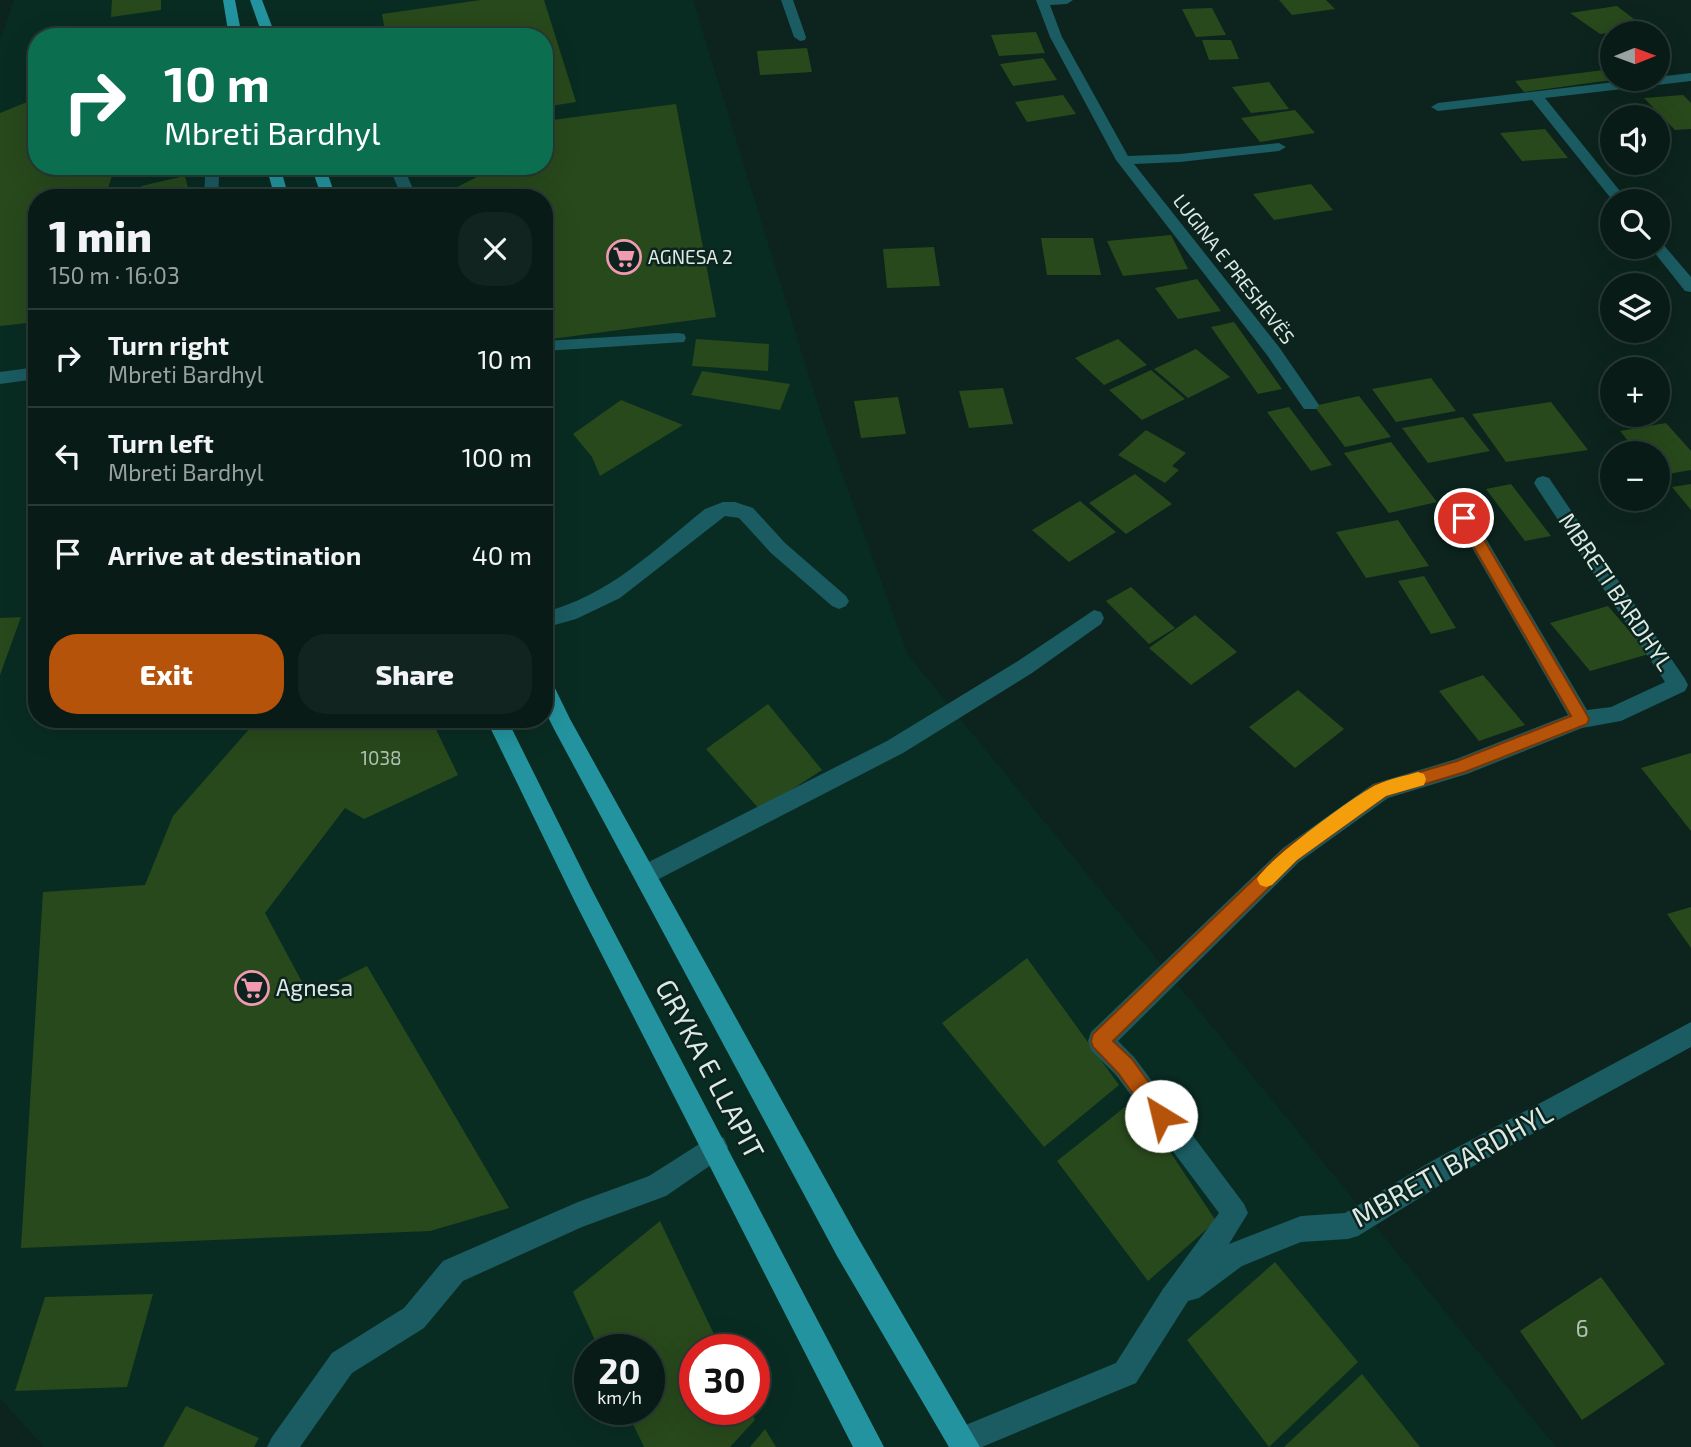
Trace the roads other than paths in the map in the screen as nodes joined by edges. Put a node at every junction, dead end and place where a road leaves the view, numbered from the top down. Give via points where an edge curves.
1 (229, 0) edge
2 (256, 0) edge
3 (787, 0) edge
4 (1067, 0) edge
5 (1043, 1) edge
6 (234, 28) edge
7 (267, 28) edge
8 (800, 37) dead end
9 (1691, 77) edge
10 (1536, 96) junction
11 (1438, 107) dead end
12 (1279, 148) dead end
13 (1124, 160) junction
14 (1611, 189) edge
15 (1668, 259) edge
16 (1691, 287) edge
17 (678, 338) dead end
18 (553, 345) edge
19 (28, 374) edge
20 (0, 378) edge
21 (1310, 405) dead end
22 (1543, 483) dead end
23 (1464, 518) dead end
24 (839, 601) dead end
25 (1094, 618) dead end
26 (553, 619) edge
27 (553, 706) edge
28 (1581, 719) junction
29 (500, 728) edge
30 (645, 875) junction
31 (1691, 1034) edge
32 (715, 1147) junction
33 (1173, 1299) junction
34 (963, 1444) edge
35 (282, 1447) edge
36 (869, 1447) edge

1 - 6 main road
2 - 7 main road
3 - 8 street
4 - 5 street
5 - 13 street, LUGINA E PRESHEVËS via 1056,37
9 - 10 street
10 - 11 street
10 - 14 street
12 - 13 street, LUGINA E PRESHEVËS
13 - 21 street, LUGINA E PRESHEVËS
15 - 16 street
17 - 18 street
19 - 20 street
22 - 28 street, MBRETI BARDHYL via 1678,685 1614,715
23 - 28 street
24 - 26 street via 746,513 723,509 604,599
25 - 30 street via 1025,667 895,747
27 - 30 main road, GRYKA E LLAPIT
28 - 33 street, MBRETI BARDHYL via 1459,767 1381,790 1291,855 1100,1041 1125,1066 1236,1213
29 - 32 main road, GRYKA E LLAPIT
30 - 34 main road, GRYKA E LLAPIT via 847,1247
31 - 33 street, MBRETI BARDHYL via 1348,1226 1301,1229 1233,1256
32 - 35 street via 657,1187 578,1215 453,1270 414,1318 342,1363
32 - 36 main road, GRYKA E LLAPIT
33 - 34 street, MBRETI BARDHYL via 1126,1373

